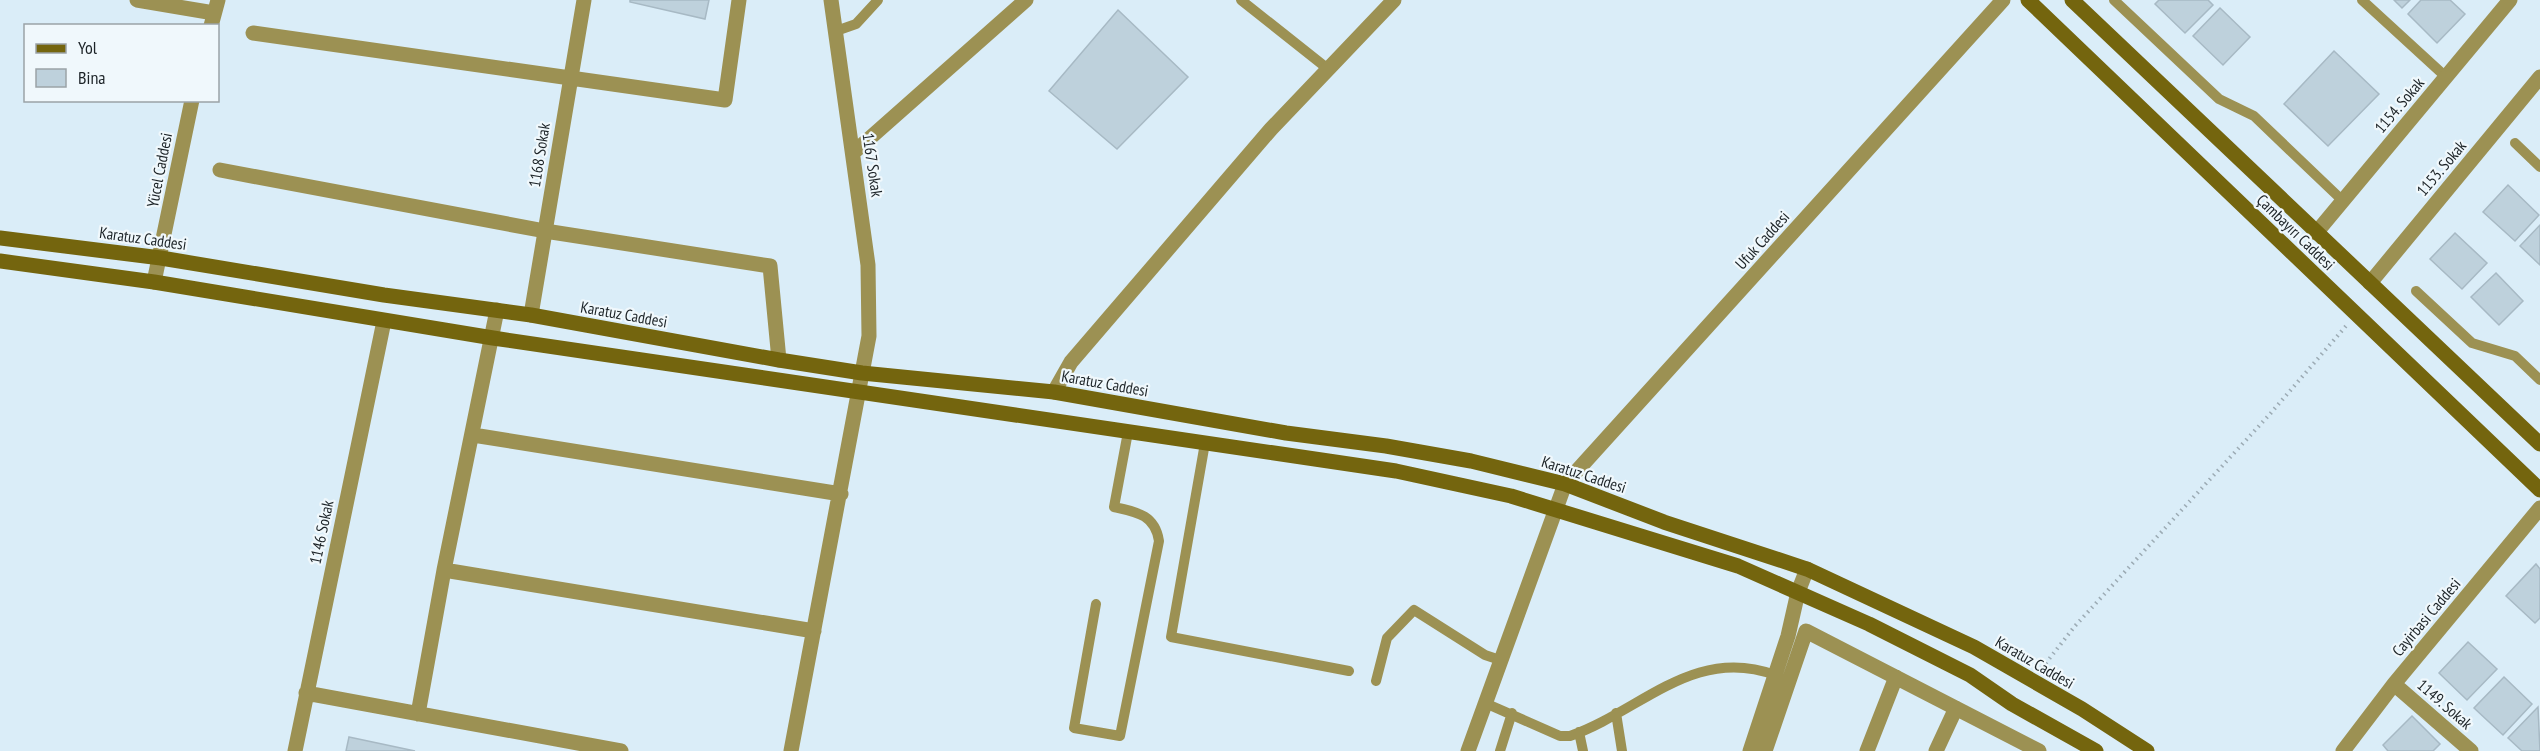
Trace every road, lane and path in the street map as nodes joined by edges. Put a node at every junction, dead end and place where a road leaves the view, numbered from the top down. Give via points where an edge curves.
1 (137, 0) edge
2 (584, 0) edge
3 (739, 0) edge
4 (831, 0) edge
5 (878, 0) edge
6 (1026, 0) edge
7 (1241, 0) edge
8 (1394, 0) edge
9 (2003, 0) edge
10 (2028, 0) edge
11 (2072, 0) edge
12 (2114, 0) edge
13 (2362, 0) edge
14 (2510, 0) edge
15 (214, 13) edge
16 (836, 31) junction
17 (253, 33) dead end
18 (1328, 69) junction
19 (2446, 77) junction
20 (2540, 77) edge
21 (569, 78) junction
22 (192, 102) edge
23 (2515, 143) dead end
24 (853, 153) junction
25 (2540, 167) edge
26 (220, 170) dead end
27 (2343, 201) junction
28 (545, 231) junction
29 (2316, 233) junction
30 (0, 238) edge
31 (161, 258) junction
32 (0, 261) edge
33 (154, 282) junction
34 (2370, 283) junction
35 (2416, 291) dead end
36 (497, 310) junction
37 (2356, 314) junction
38 (531, 315) junction
39 (384, 321) junction
40 (493, 338) junction
41 (779, 360) junction
42 (862, 372) junction
43 (2540, 380) edge
44 (858, 392) junction
45 (1054, 392) junction
46 (1128, 432) junction
47 (473, 435) junction
48 (1205, 443) junction
49 (2540, 444) edge
50 (1565, 484) junction
51 (2540, 490) edge
52 (841, 494) junction
53 (2540, 508) edge
54 (1554, 509) junction
55 (1807, 569) junction
56 (444, 570) junction
57 (1798, 592) junction
58 (1096, 604) dead end
59 (814, 631) junction
60 (1500, 660) junction
61 (1349, 671) dead end
62 (1775, 675) junction
63 (1896, 677) junction
64 (1376, 681) dead end
65 (2032, 682) junction
66 (2394, 684) junction
67 (306, 693) junction
68 (1485, 703) junction
69 (1956, 708) junction
70 (1512, 713) junction
71 (1616, 713) junction
72 (418, 714) junction
73 (1579, 732) junction
74 (295, 751) edge
75 (621, 751) edge
76 (791, 751) edge
77 (1468, 751) edge
78 (1500, 751) edge
79 (1583, 751) edge
80 (1622, 751) edge
81 (1750, 751) edge
82 (1765, 751) edge
83 (1867, 751) edge
84 (1936, 751) edge
85 (2039, 751) edge
86 (2096, 751) edge
87 (2147, 751) edge
88 (2343, 751) edge
89 (2471, 751) edge

1 - 15 street
2 - 21 street, 1168 Sokak
3 - 21 street via 725,100
4 - 16 street, 1167 Sokak
5 - 16 lane via 856,24
6 - 24 street
7 - 18 lane
8 - 18 street
9 - 50 street, Ufuk Caddesi
10 - 37 street, Çambayırı Caddesi
11 - 29 street, Çambayırı Caddesi
12 - 27 lane via 2219,99 2254,116
13 - 19 lane
14 - 19 street, 1154. Sokak
16 - 24 street, 1167 Sokak
17 - 21 street
18 - 45 street via 1271,129 1071,363
19 - 27 street, 1154. Sokak
20 - 34 street, 1153. Sokak
21 - 28 street, 1168 Sokak
22 - 31 street, Yücel Caddesi
23 - 25 lane
24 - 42 street, 1167 Sokak via 868,265 869,336
26 - 28 street
27 - 29 street, 1154. Sokak
28 - 38 street, 1168 Sokak
28 - 41 street via 770,266
29 - 34 street, Çambayırı Caddesi
30 - 31 street, Karatuz Caddesi
31 - 33 street, Yücel Caddesi
31 - 36 street, Karatuz Caddesi
32 - 33 street
33 - 39 street
34 - 49 street, Çambayırı Caddesi
35 - 43 lane via 2472,343 2515,357
36 - 38 street, Karatuz Caddesi
36 - 40 street
37 - 51 street, Çambayırı Caddesi
37 - 65 path via 2270,414 2075,626
38 - 41 street, Karatuz Caddesi
39 - 40 street
39 - 67 street, 1146 Sokak
40 - 44 street
40 - 47 street
41 - 42 street, Karatuz Caddesi
42 - 44 street, 1167 Sokak
42 - 45 street, Karatuz Caddesi
44 - 46 street
44 - 52 street, 1167 Sokak
45 - 50 street, Karatuz Caddesi via 1450,457
46 - 48 street
46 - 58 lane via 1114,507 1145,516 1156,527 1159,541 1120,736 1074,728
47 - 52 street
47 - 56 street
48 - 54 street via 1396,471 1511,495
48 - 61 lane via 1171,637
50 - 54 street, Ufuk Caddesi
50 - 55 street, Karatuz Caddesi via 1664,522
52 - 59 street, 1167 Sokak
53 - 66 street, Cayirbasi Caddesi
54 - 57 street via 1738,566
54 - 60 street, Ufuk Caddesi
55 - 57 street
55 - 65 street, Karatuz Caddesi via 1974,648
56 - 59 street
56 - 72 street
57 - 62 street
57 - 86 street via 1970,675 2012,704
59 - 76 street, 1167 Sokak
60 - 64 lane via 1485,655 1414,610 1387,638
60 - 68 street, Ufuk Caddesi
62 - 71 lane via 1747,666 1716,667 1667,684
62 - 81 street
63 - 69 street
63 - 82 street via 1806,631
63 - 83 street
65 - 87 street, Karatuz Caddesi
66 - 88 street, Cayirbasi Caddesi
66 - 89 street, 1149. Sokak
67 - 72 street
67 - 74 street, 1146 Sokak
68 - 70 lane
68 - 77 street, Ufuk Caddesi
69 - 84 street
69 - 85 street
70 - 73 lane via 1560,736
70 - 78 lane
71 - 73 lane
71 - 80 lane
72 - 75 street
73 - 79 lane

